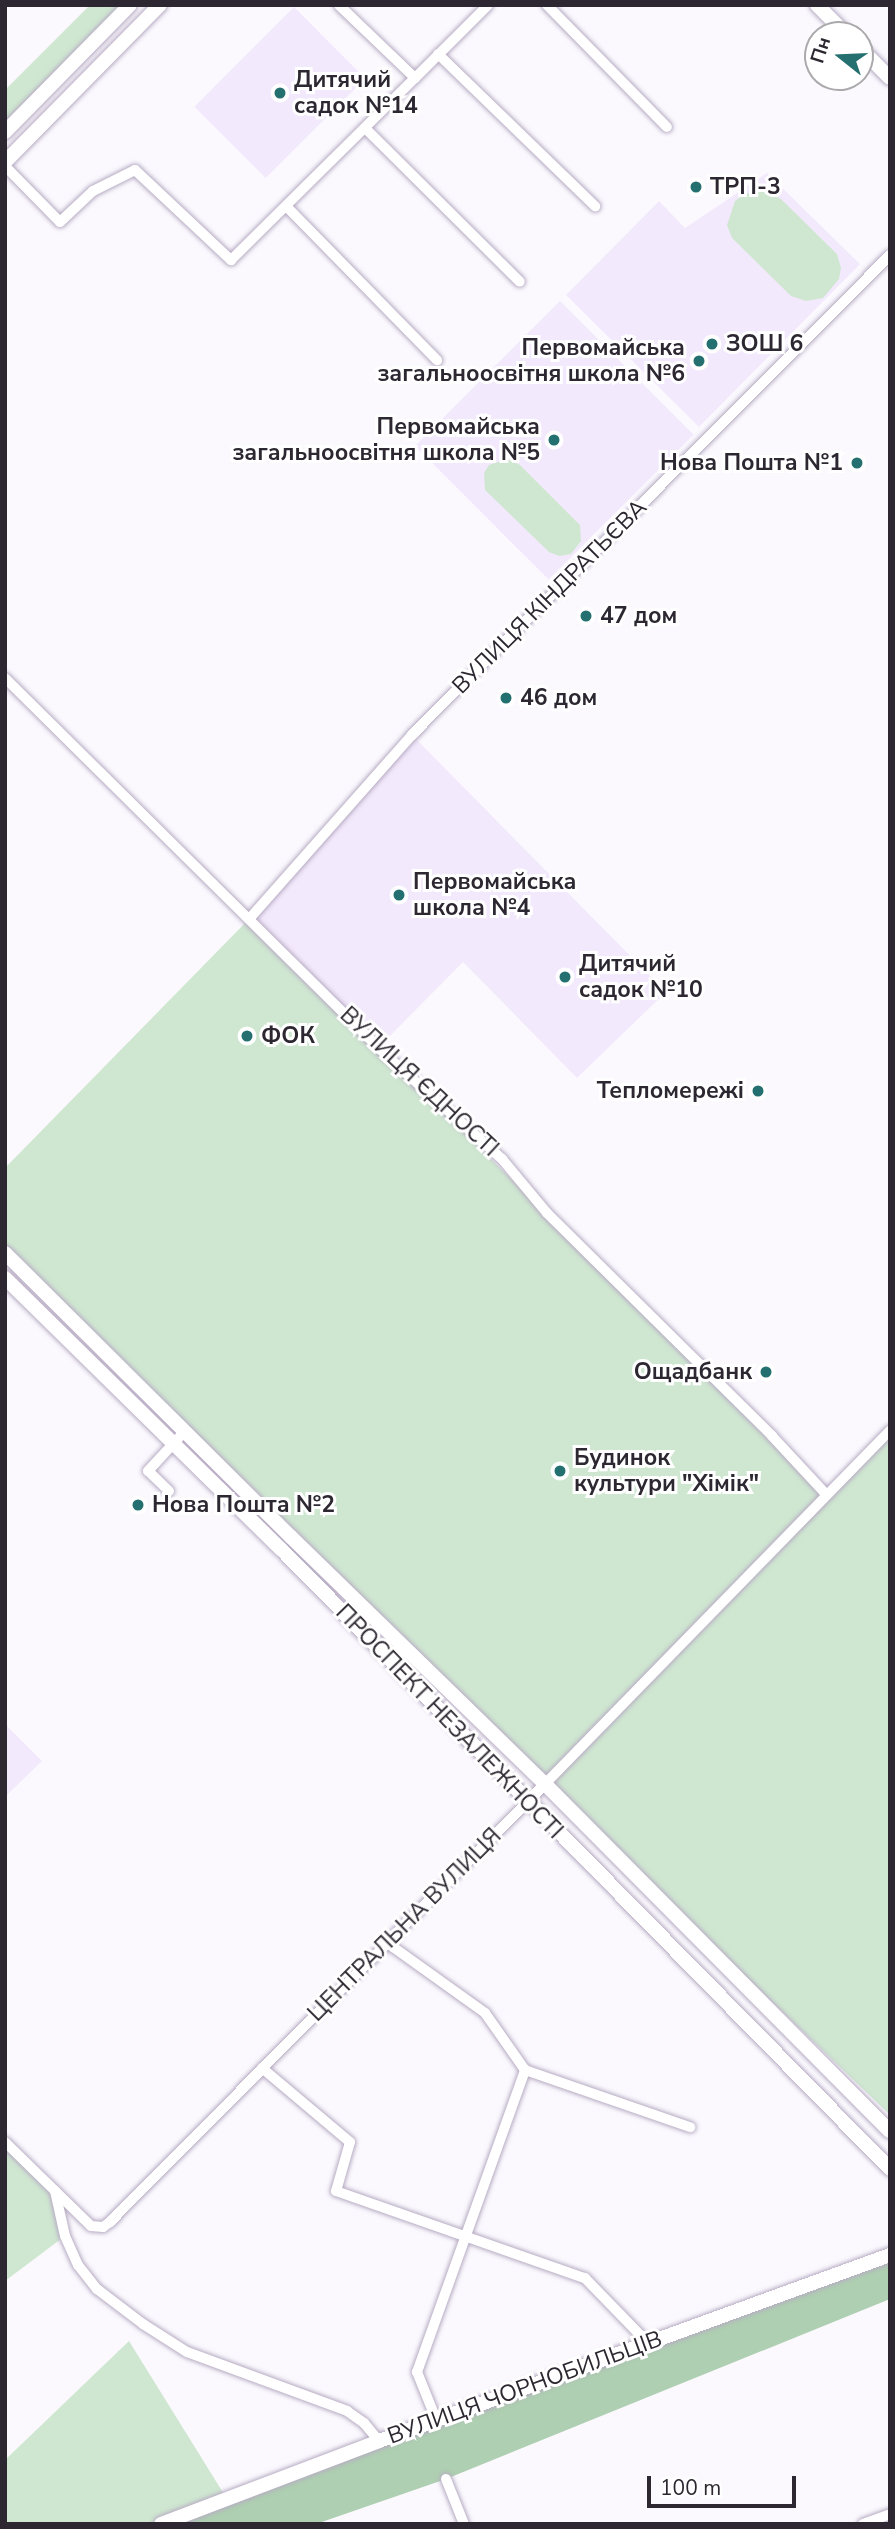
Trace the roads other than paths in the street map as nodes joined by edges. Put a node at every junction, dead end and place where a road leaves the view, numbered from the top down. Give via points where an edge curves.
1 (130, 5) edge
2 (160, 5) edge
3 (339, 5) edge
4 (488, 5) edge
5 (547, 5) edge
6 (817, 5) edge
7 (833, 21) edge
8 (439, 54) junction
9 (874, 62) edge
10 (415, 78) junction
11 (890, 78) edge
12 (667, 127) dead end
13 (365, 128) junction
14 (5, 132) edge
15 (5, 164) edge
16 (286, 206) junction
17 (595, 206) dead end
18 (890, 255) edge
19 (520, 282) dead end
20 (438, 359) dead end
21 (5, 678) edge
22 (250, 918) junction
23 (5, 1252) edge
24 (5, 1278) edge
25 (890, 1431) edge
26 (184, 1432) junction
27 (174, 1444) junction
28 (169, 1491) dead end
29 (825, 1493) junction
30 (545, 1784) junction
31 (527, 1802) junction
32 (386, 1942) junction
33 (262, 2068) junction
34 (524, 2070) junction
35 (690, 2127) dead end
36 (890, 2131) edge
37 (5, 2142) edge
38 (890, 2169) edge
39 (55, 2191) junction
40 (464, 2236) junction
41 (890, 2255) edge
42 (648, 2343) junction
43 (436, 2419) junction
44 (379, 2441) junction
45 (446, 2479) dead end
46 (890, 2514) edge
47 (166, 2523) edge
48 (464, 2524) edge
49 (863, 2524) edge

1 - 14 street
2 - 15 street
3 - 10 street
4 - 8 street
5 - 12 street
6 - 7 street
8 - 10 street
8 - 17 street
9 - 11 street
10 - 13 street
13 - 16 street
13 - 19 street
15 - 16 street via 60,222 93,191 135,170 231,260
16 - 20 street
18 - 22 street, ВУЛИЦЯ КІНДРАТЬЄВА via 412,735
21 - 22 street, ВУЛИЦЯ ЄДНОСТІ
22 - 29 street, ВУЛИЦЯ ЄДНОСТІ via 386,1055 502,1159 547,1213
23 - 26 street, ПРОСПЕКТ НЕЗАЛЕЖНОСТІ
24 - 27 street, ПРОСПЕКТ НЕЗАЛЕЖНОСТІ
25 - 29 street, ЦЕНТРАЛЬНА ВУЛИЦЯ
26 - 27 street
26 - 30 street, ПРОСПЕКТ НЕЗАЛЕЖНОСТІ
27 - 28 street via 148,1471
27 - 31 street, ПРОСПЕКТ НЕЗАЛЕЖНОСТІ
29 - 30 street, ЦЕНТРАЛЬНА ВУЛИЦЯ
30 - 31 street, ЦЕНТРАЛЬНА ВУЛИЦЯ
30 - 36 street, ПРОСПЕКТ НЕЗАЛЕЖНОСТІ
31 - 32 street, ЦЕНТРАЛЬНА ВУЛИЦЯ
31 - 38 street, ПРОСПЕКТ НЕЗАЛЕЖНОСТІ
32 - 33 street, ЦЕНТРАЛЬНА ВУЛИЦЯ
32 - 34 street via 485,2013
33 - 39 street, ЦЕНТРАЛЬНА ВУЛИЦЯ via 110,2222 91,2226
33 - 40 street via 350,2142 336,2191
34 - 35 street
34 - 40 street
37 - 39 street
39 - 44 street via 65,2236 78,2266 97,2289 159,2336 208,2361 347,2411
40 - 42 street via 585,2278
40 - 43 street via 417,2372
41 - 42 street, ВУЛИЦЯ ЧОРНОБИЛЬЦІВ
42 - 43 street, ВУЛИЦЯ ЧОРНОБИЛЬЦІВ
43 - 44 street, ВУЛИЦЯ ЧОРНОБИЛЬЦІВ
44 - 47 street, ВУЛИЦЯ ЧОРНОБИЛЬЦІВ
45 - 48 street
46 - 49 street

